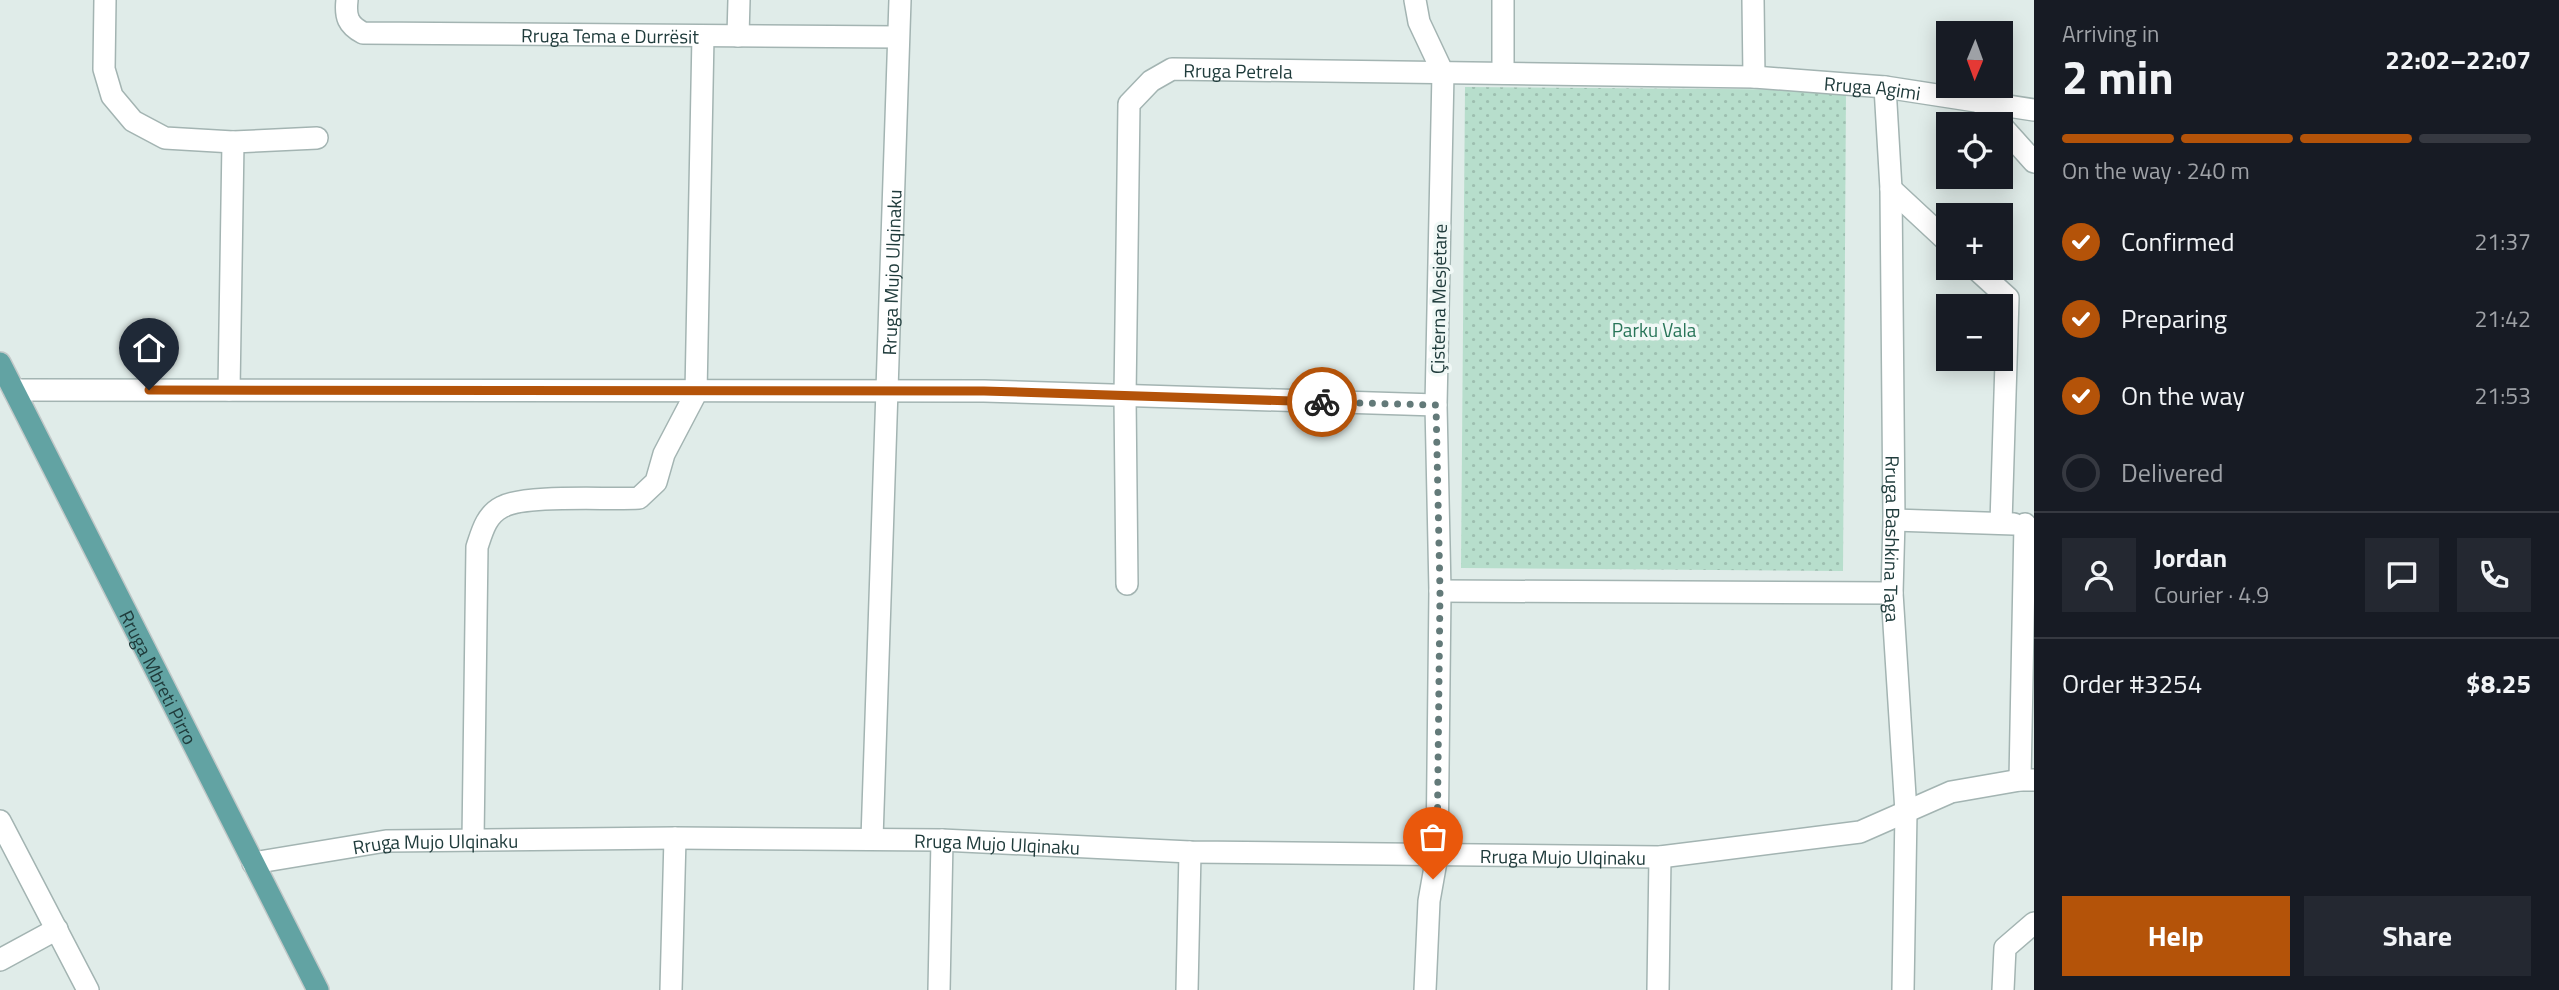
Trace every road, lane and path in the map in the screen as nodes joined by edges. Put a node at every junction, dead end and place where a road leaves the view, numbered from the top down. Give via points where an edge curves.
1 (105, 0) edge
2 (347, 0) edge
3 (738, 0) edge
4 (900, 0) edge
5 (1415, 0) edge
6 (1503, 0) edge
7 (1753, 0) edge
8 (703, 36) junction
9 (738, 36) junction
10 (898, 37) junction
11 (1443, 73) junction
12 (1503, 73) junction
13 (1754, 77) junction
14 (1885, 87) junction
15 (1982, 104) junction
16 (2034, 110) edge
17 (317, 138) dead end
18 (233, 142) junction
19 (2034, 162) edge
20 (1891, 189) junction
21 (1936, 231) edge
22 (1988, 280) edge
23 (0, 363) edge
24 (14, 390) junction
25 (229, 390) junction
26 (888, 391) junction
27 (696, 393) junction
28 (1125, 397) junction
29 (1436, 405) junction
30 (1894, 520) junction
31 (2001, 523) junction
32 (2029, 525) edge
33 (1127, 584) dead end
34 (1440, 592) junction
35 (1892, 593) junction
36 (2027, 780) edge
37 (1906, 812) junction
38 (0, 821) edge
39 (675, 838) junction
40 (872, 839) junction
41 (473, 840) junction
42 (942, 840) junction
43 (1190, 852) junction
44 (1437, 856) junction
45 (1660, 857) junction
46 (253, 863) junction
47 (2034, 923) edge
48 (57, 929) junction
49 (0, 960) edge
50 (88, 990) edge
51 (318, 990) edge
52 (671, 990) edge
53 (939, 990) edge
54 (1187, 990) edge
55 (1425, 990) edge
56 (1658, 990) edge
57 (1903, 990) edge
58 (2003, 990) edge

1 - 18 street via 104,69 112,96 133,121 165,138
2 - 8 street, Rruga Tema e Durrësit via 347,20 363,33
3 - 9 street
4 - 10 street, Rruga Mujo Ulqinaku
5 - 11 street, Çisterna Mesjetare via 1419,22
6 - 12 street
7 - 13 street
8 - 9 street, Rruga Tema e Durrësit
8 - 27 street
9 - 10 street, Rruga Tema e Durrësit
10 - 26 street, Rruga Mujo Ulqinaku
11 - 12 street, Rruga Petrela
11 - 28 street, Rruga Petrela via 1172,69 1129,104
11 - 29 street, Çisterna Mesjetare
12 - 13 street, Rruga Petrela
13 - 14 street, Rruga Agimi
14 - 15 street, Rruga Agimi
14 - 20 street, Rruga Bashkina Taga
15 - 16 street, Rruga Agimi
15 - 19 street
17 - 18 street
18 - 25 street
20 - 21 street
20 - 30 street, Rruga Bashkina Taga
22 - 31 street via 2008,298
23 - 24 main road, Rruga Mbreti Pirro
24 - 25 street
24 - 46 main road, Rruga Mbreti Pirro
25 - 27 street
26 - 27 street
26 - 28 street
26 - 40 street, Rruga Mujo Ulqinaku
27 - 41 street via 664,454 656,482 639,498 525,500 501,507 484,524 477,548
28 - 29 street
28 - 33 street, Rruga Petrela
29 - 34 street, Çisterna Mesjetare
30 - 31 street
30 - 35 street, Rruga Bashkina Taga
31 - 32 street
32 - 36 street
34 - 35 street
34 - 44 street, Çisterna Mesjetare
35 - 37 street, Rruga Bashkina Taga
36 - 37 street, Rruga Mujo Ulqinaku via 1951,792
37 - 45 street, Rruga Mujo Ulqinaku via 1860,832
37 - 57 street, Rruga Bashkina Taga
38 - 48 street
39 - 40 street, Rruga Mujo Ulqinaku
39 - 41 street, Rruga Mujo Ulqinaku
39 - 52 street
40 - 42 street, Rruga Mujo Ulqinaku
41 - 46 street, Rruga Mujo Ulqinaku via 386,841
42 - 43 street, Rruga Mujo Ulqinaku
42 - 53 street
43 - 44 street, Rruga Mujo Ulqinaku
43 - 54 street
44 - 45 street, Rruga Mujo Ulqinaku
44 - 55 street, Çisterna Mesjetare via 1429,901
45 - 56 street
46 - 51 main road, Rruga Mbreti Pirro
47 - 58 street via 2006,948
48 - 49 street
48 - 50 street

